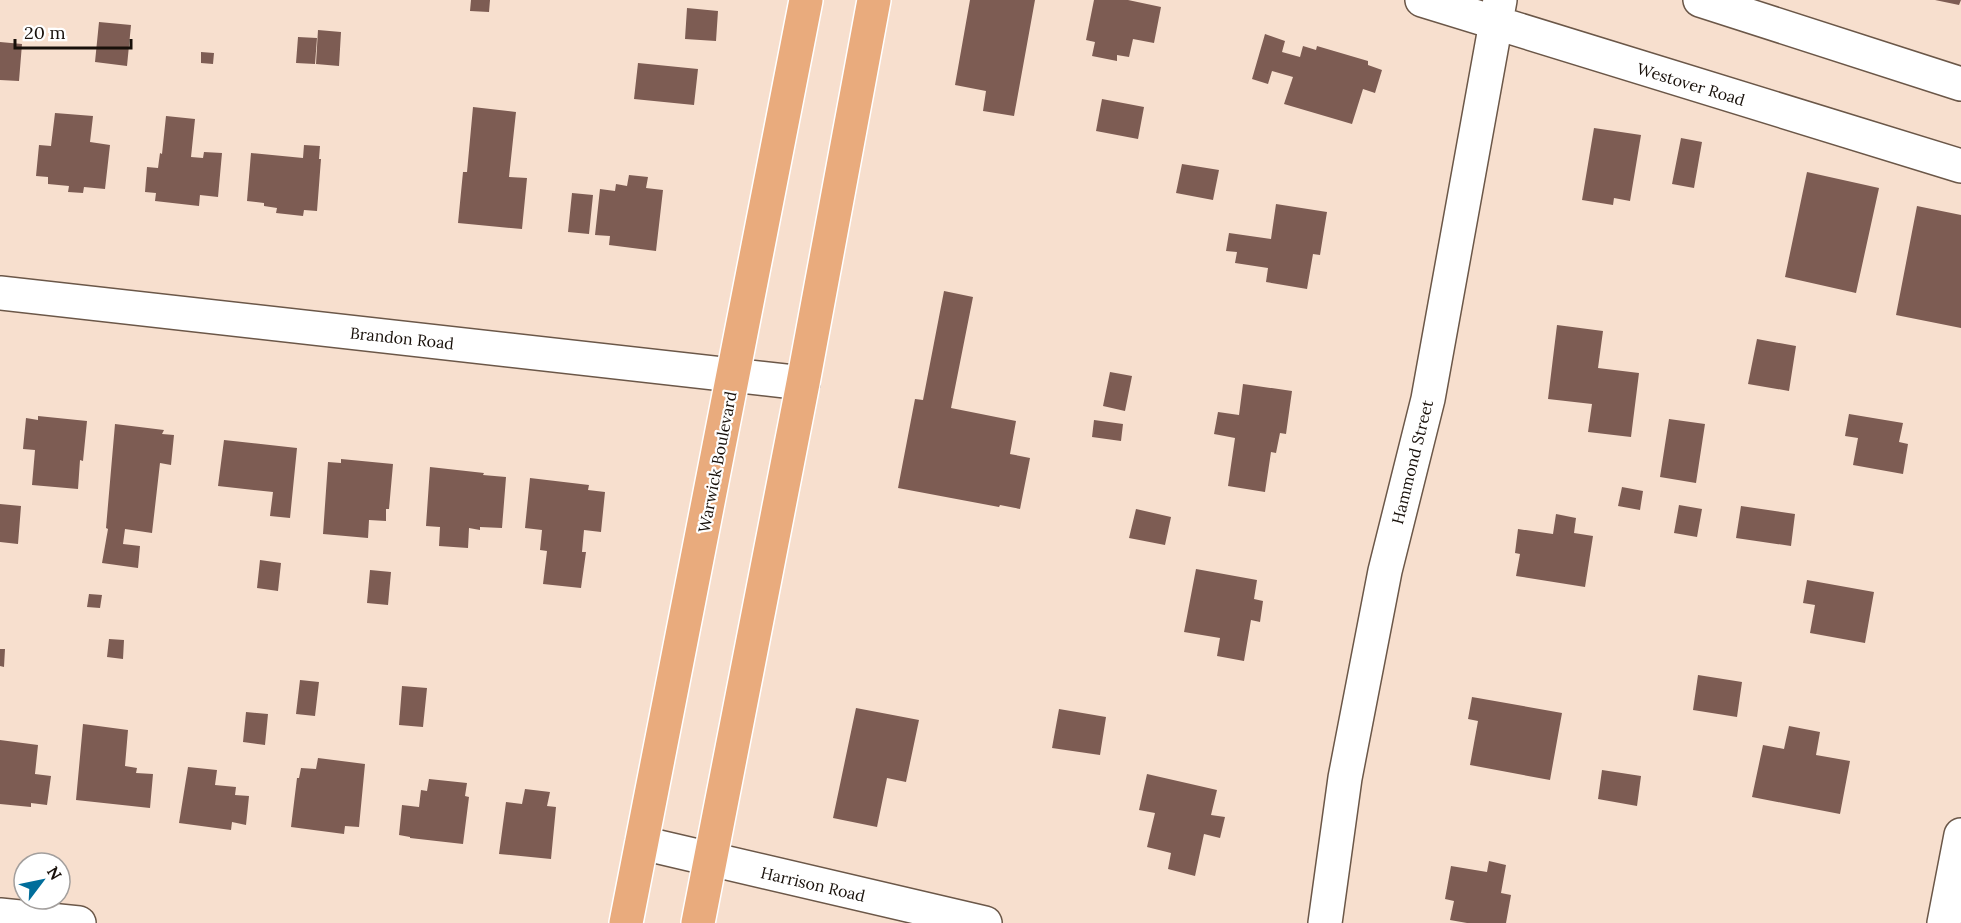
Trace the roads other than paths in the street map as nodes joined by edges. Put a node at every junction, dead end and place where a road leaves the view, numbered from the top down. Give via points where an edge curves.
1 (806, 0) edge
2 (874, 0) edge
3 (1422, 0) edge
4 (1700, 0) edge
5 (1497, 12) edge
6 (1961, 84) edge
7 (1961, 166) edge
8 (0, 293) edge
9 (734, 375) junction
10 (803, 383) junction
11 (1961, 835) edge
12 (642, 843) junction
13 (711, 861) junction
14 (0, 915) edge
15 (79, 923) edge
16 (626, 923) edge
17 (698, 923) edge
18 (984, 923) edge
19 (1325, 923) edge
20 (1944, 923) edge

1 - 9 main road, Warwick Boulevard
2 - 10 main road
3 - 5 street, Westover Road
4 - 6 street
5 - 7 street, Westover Road
5 - 19 street, Hammond Street via 1428,399 1385,571 1349,755
8 - 9 street, Brandon Road
9 - 10 street, Brandon Road
9 - 12 main road, Warwick Boulevard
10 - 13 main road
11 - 20 street
12 - 13 street, Harrison Road
12 - 16 main road, Warwick Boulevard
13 - 17 main road
13 - 18 street, Harrison Road
14 - 15 street

